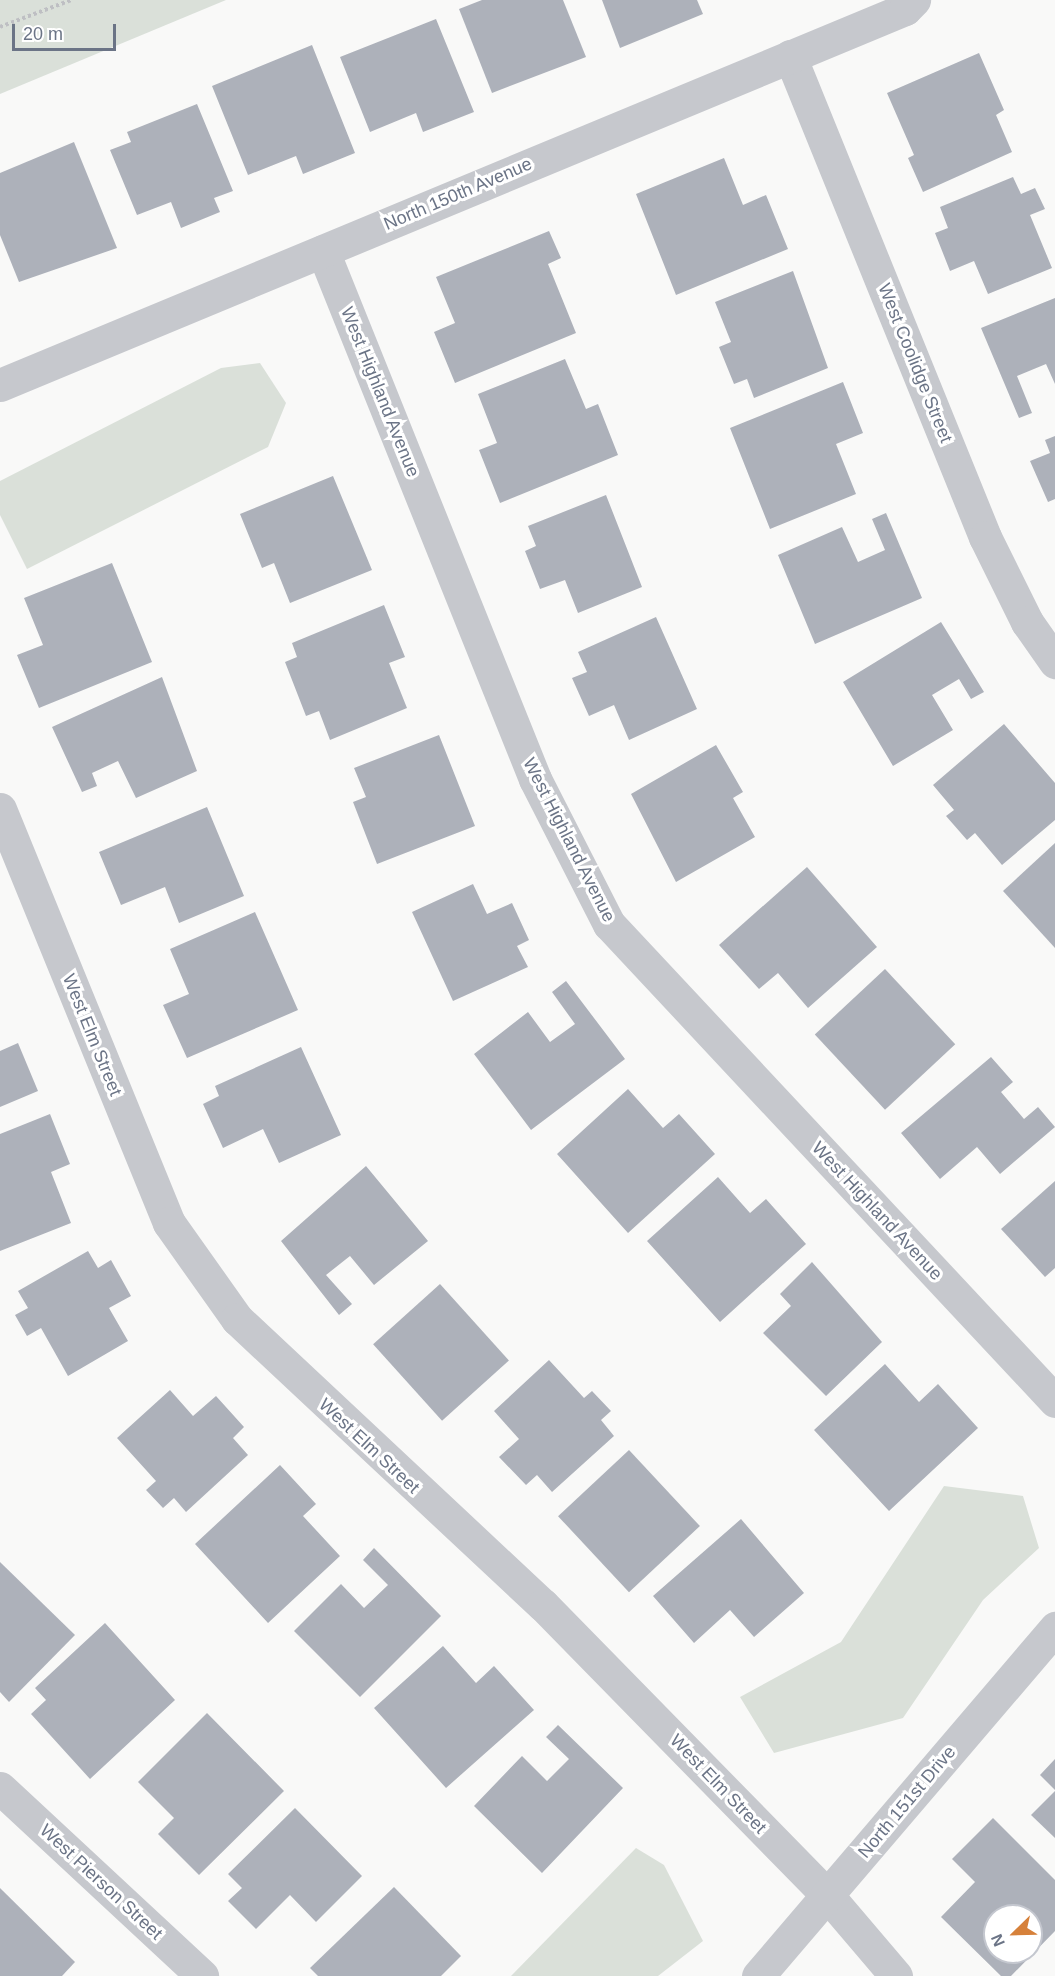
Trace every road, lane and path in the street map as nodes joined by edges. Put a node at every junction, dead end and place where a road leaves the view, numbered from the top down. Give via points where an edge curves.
1 (70, 0) edge
2 (914, 0) edge
3 (0, 27) edge
4 (790, 56) junction
5 (323, 251) junction
6 (0, 385) edge
7 (1055, 662) edge
8 (0, 808) edge
9 (1055, 1401) edge
10 (1055, 1628) edge
11 (0, 1788) edge
12 (828, 1896) junction
13 (202, 1976) edge
14 (758, 1976) edge
15 (896, 1976) edge

1 - 3 path
2 - 4 street, North 150th Avenue via 905,9
4 - 5 street, North 150th Avenue
4 - 7 street, West Coolidge Street via 985,537 1027,622
5 - 6 street, North 150th Avenue
5 - 9 street, West Highland Avenue via 535,779 609,924
8 - 12 street, West Elm Street via 169,1223 237,1319 543,1605
10 - 12 street, North 151st Drive
11 - 13 street, West Pierson Street
12 - 14 street, North 151st Drive
12 - 15 street, West Elm Street

